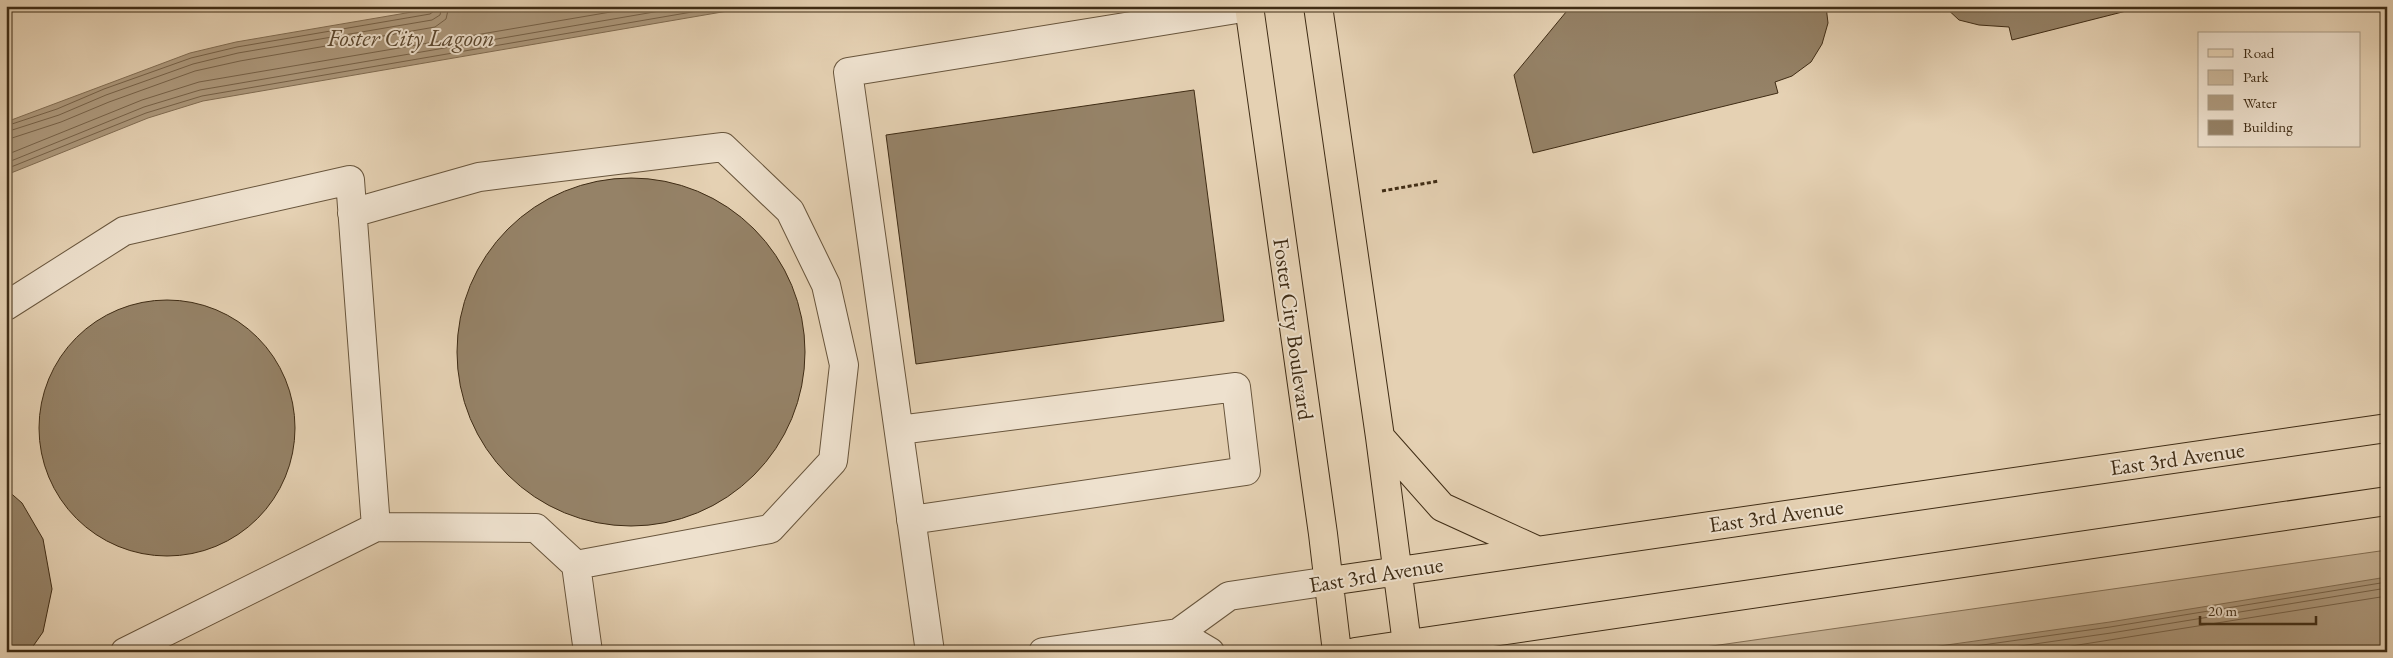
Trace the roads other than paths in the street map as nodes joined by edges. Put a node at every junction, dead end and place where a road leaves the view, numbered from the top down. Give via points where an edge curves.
1 (1318, 6) edge
2 (1249, 7) edge
3 (352, 213) junction
4 (6, 306) edge
5 (2387, 428) edge
6 (899, 430) junction
7 (1380, 436) junction
8 (2387, 501) edge
9 (911, 520) junction
10 (376, 527) junction
11 (1536, 550) junction
12 (576, 565) junction
13 (1398, 570) junction
14 (1330, 581) junction
15 (1178, 633) junction
16 (1407, 644) junction
17 (125, 652) edge
18 (588, 652) edge
19 (930, 652) edge
20 (1043, 652) edge
21 (1210, 652) edge
22 (1337, 652) edge
23 (1355, 652) edge

1 - 7 main road
2 - 6 street via 848,72
2 - 14 main road, Foster City Boulevard
3 - 4 street via 350,180 124,231
3 - 10 street
3 - 12 street via 479,178 723,147 790,211 826,285 844,365 833,461 770,529
5 - 11 main road, East 3rd Avenue
6 - 9 street
6 - 9 street via 1236,387 1246,471
7 - 11 main road via 1442,507
7 - 13 main road
8 - 16 main road
9 - 19 street
10 - 12 street via 536,528
10 - 17 street
11 - 13 main road, East 3rd Avenue
12 - 18 street
13 - 14 main road, East 3rd Avenue
13 - 16 main road
14 - 15 street, East 3rd Avenue via 1230,596
14 - 22 main road, Foster City Boulevard
15 - 20 street, East 3rd Avenue
15 - 21 street
16 - 23 main road

